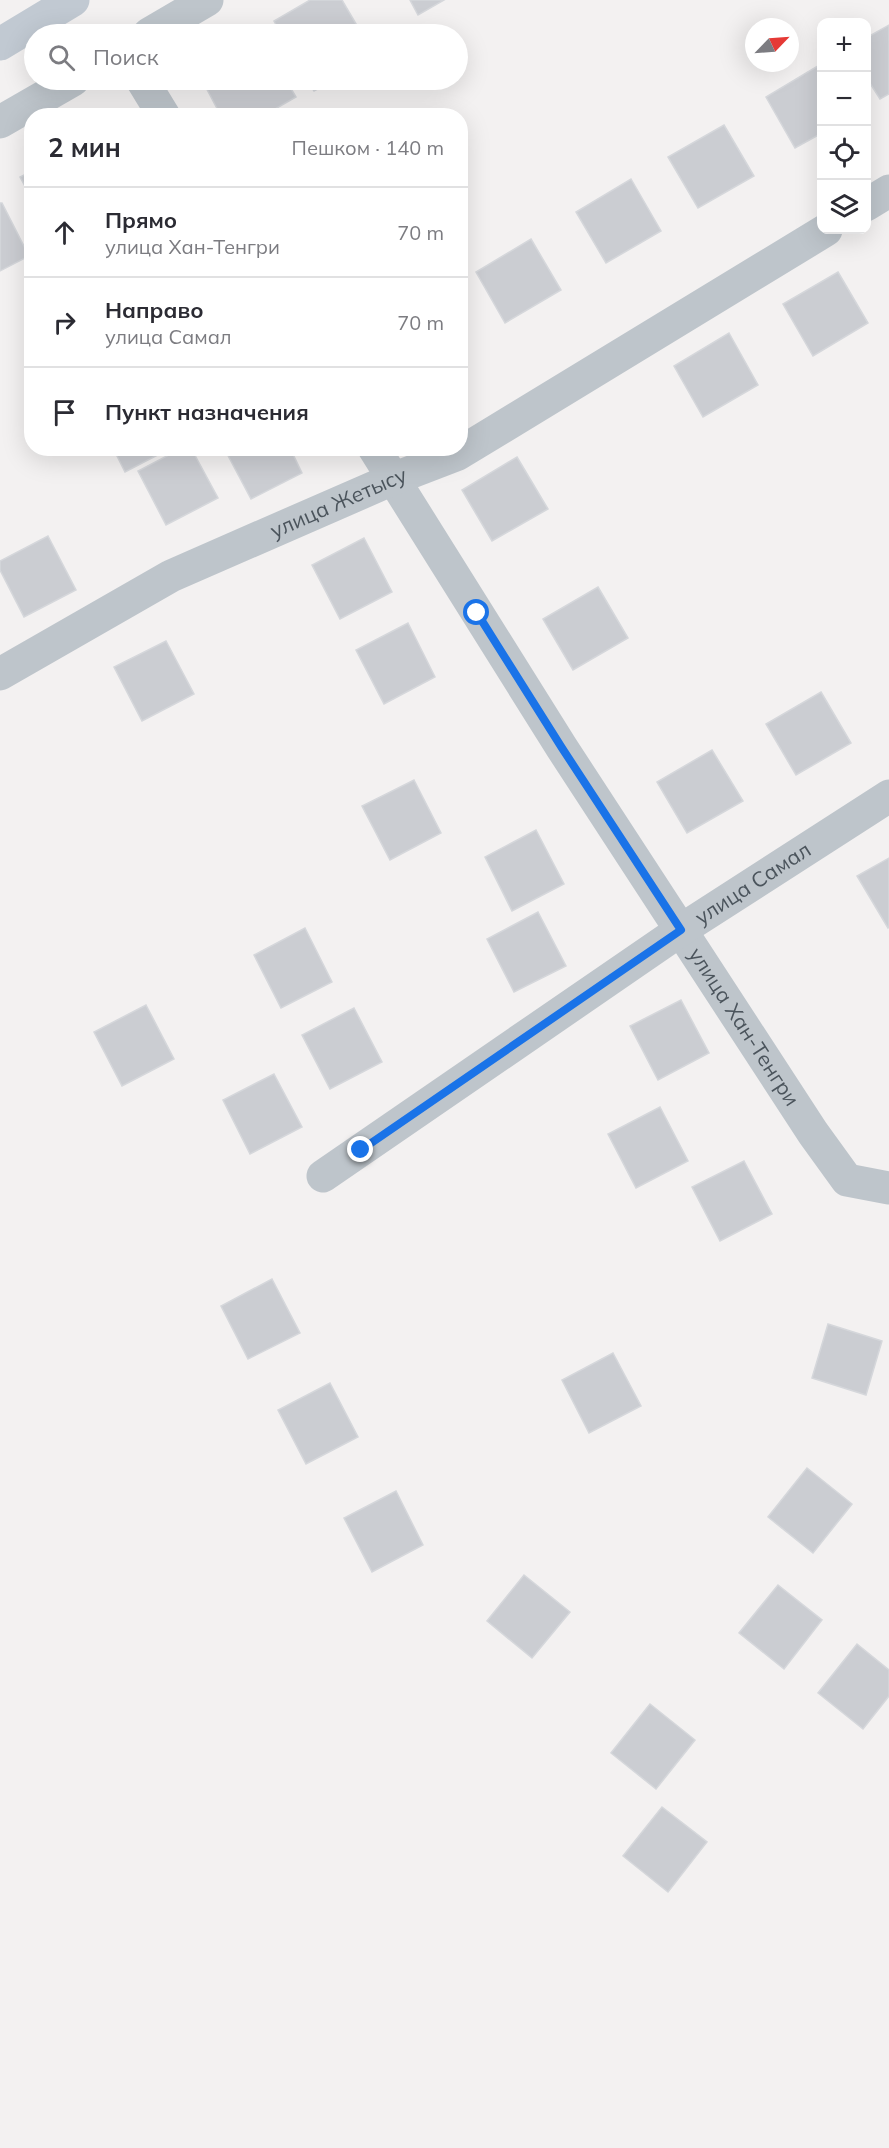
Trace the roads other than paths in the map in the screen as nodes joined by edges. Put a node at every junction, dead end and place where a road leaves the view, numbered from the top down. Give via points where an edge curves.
1 (73, 0) edge
2 (207, 0) edge
3 (33, 24) edge
4 (166, 24) edge
5 (24, 30) edge
6 (0, 44) edge
7 (56, 90) edge
8 (148, 90) edge
9 (24, 108) edge
10 (24, 108) edge
11 (159, 108) edge
12 (0, 122) edge
13 (889, 191) edge
14 (871, 202) edge
15 (819, 234) edge
16 (468, 448) edge
17 (379, 456) edge
18 (453, 456) edge
19 (393, 478) junction
20 (0, 674) edge
21 (889, 796) edge
22 (681, 930) junction
23 (323, 1176) dead end
24 (889, 1188) edge

1 - 3 main road
2 - 4 street
5 - 6 main road
7 - 9 street
8 - 11 street
10 - 12 street
13 - 14 street
15 - 16 street, улица Жетысу
17 - 19 street, улица Хан-Тенгри
18 - 19 street, улица Жетысу
19 - 20 street, улица Жетысу via 171,576
19 - 22 street, улица Хан-Тенгри
21 - 22 street, улица Самал
22 - 23 street, улица Самал
22 - 24 street, улица Хан-Тенгри via 847,1180

